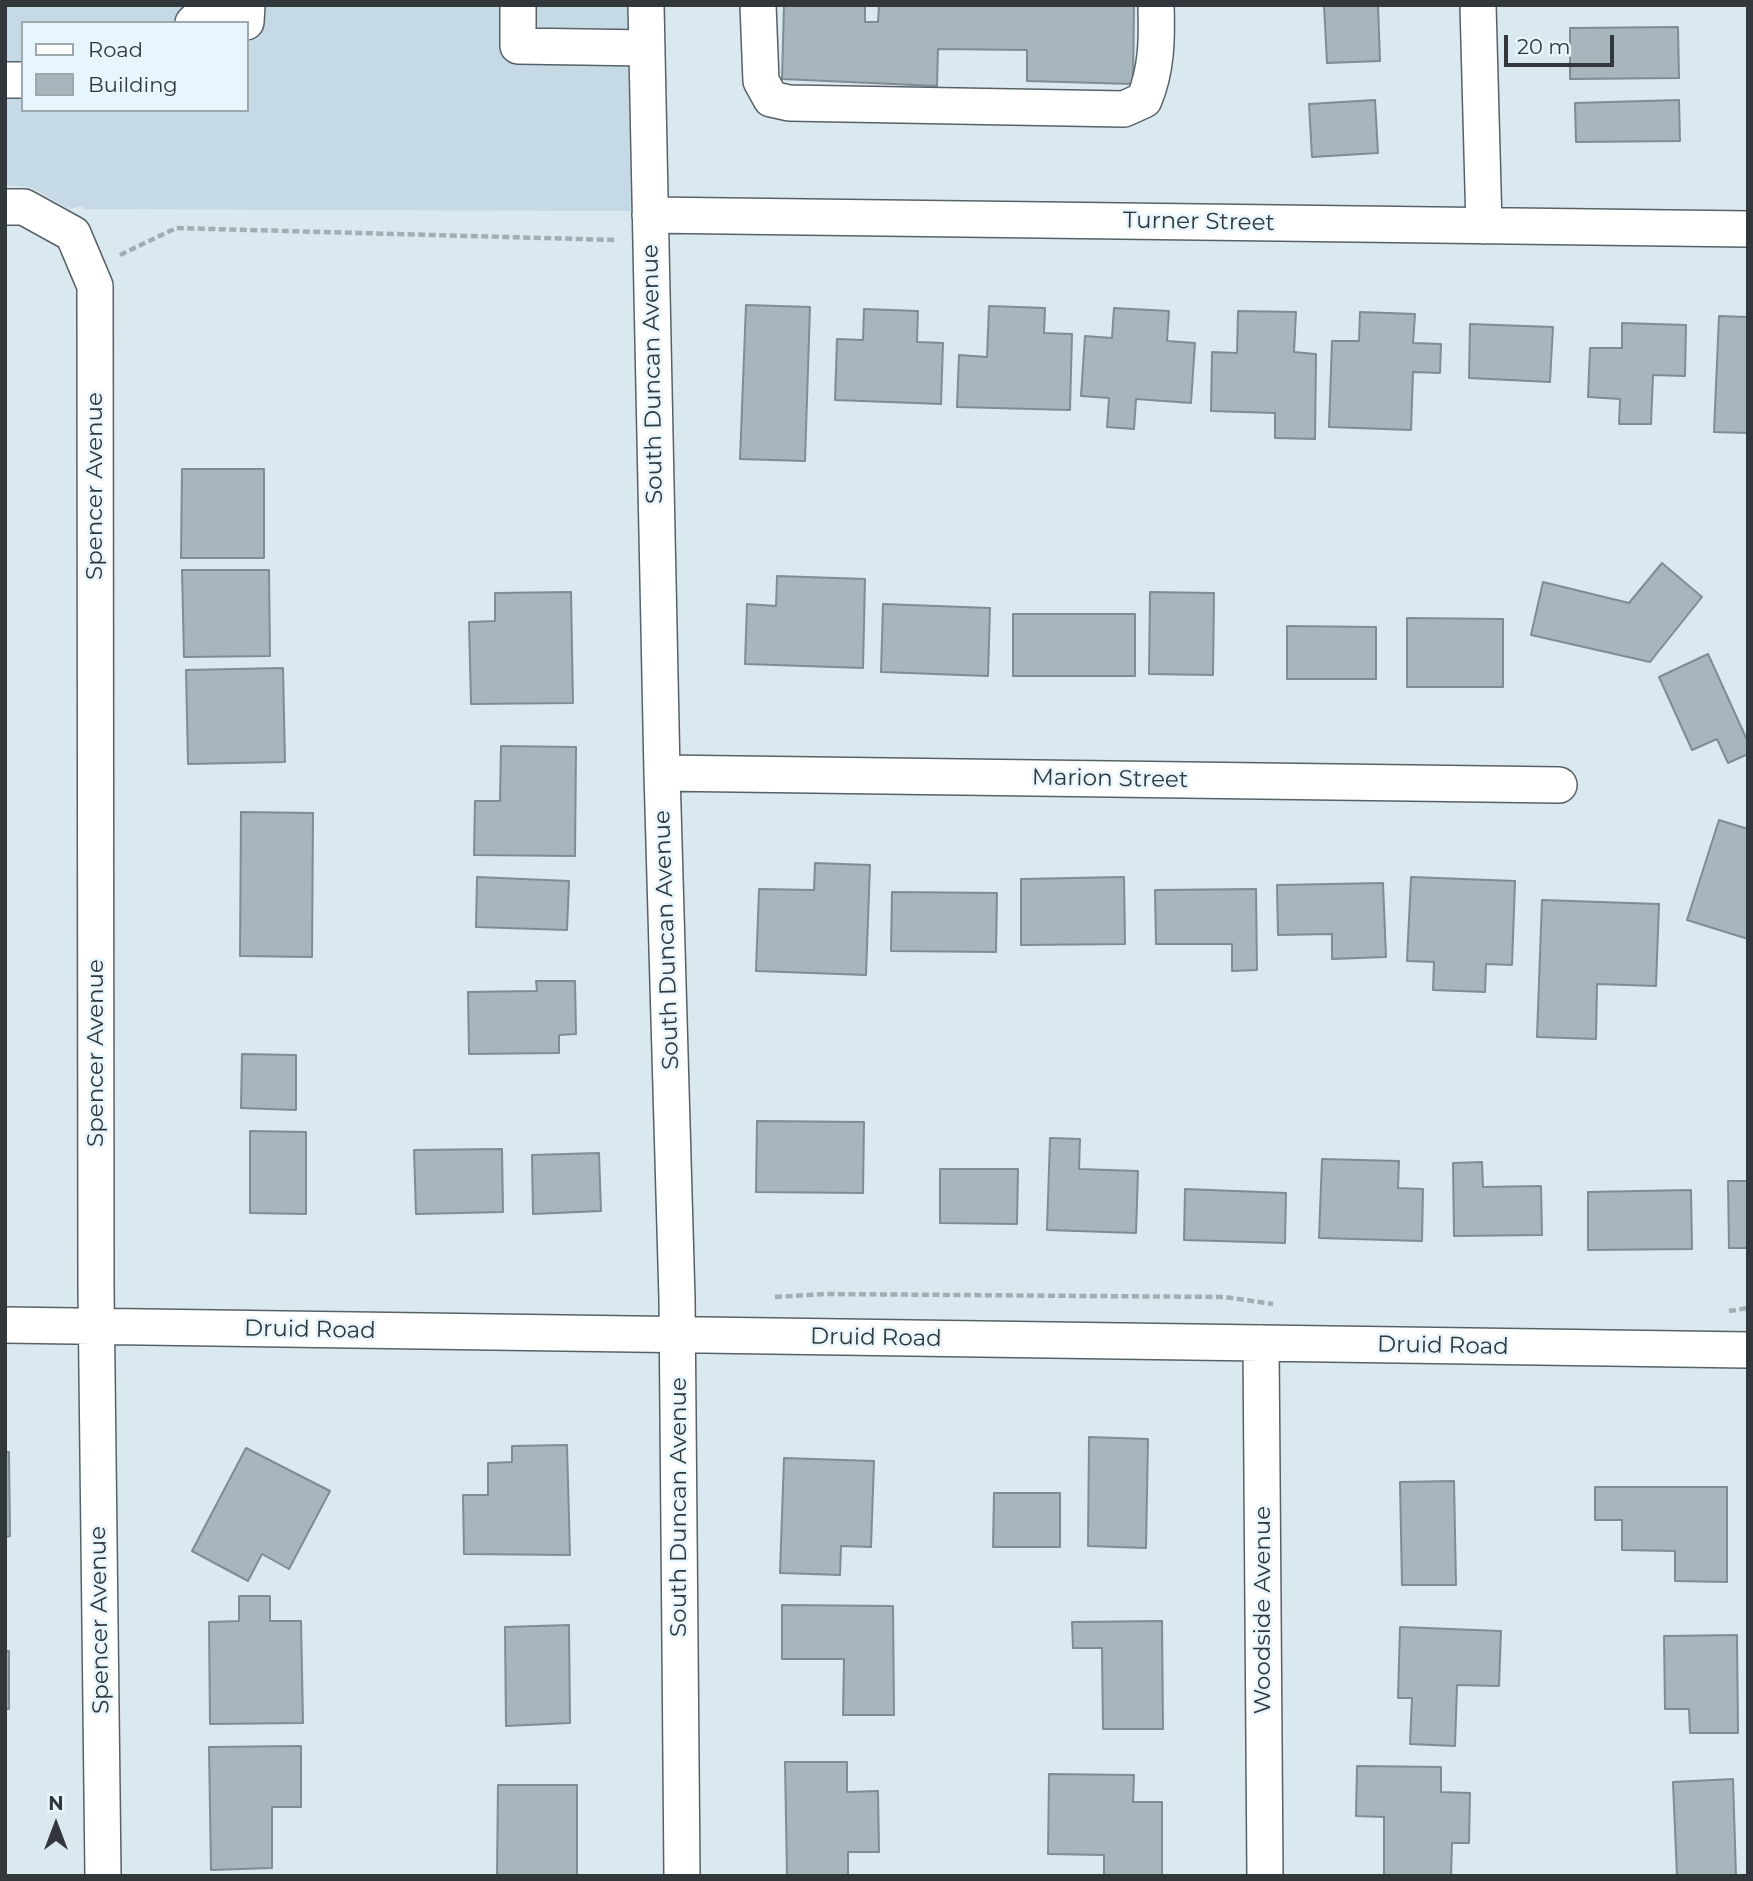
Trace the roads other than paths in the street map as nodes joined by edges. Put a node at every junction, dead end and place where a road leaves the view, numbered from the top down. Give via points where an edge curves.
1 (518, 5) edge
2 (646, 5) edge
3 (758, 5) edge
4 (1156, 5) edge
5 (1478, 5) edge
6 (194, 21) edge
7 (220, 21) edge
8 (647, 48) junction
9 (5, 207) edge
10 (1484, 226) junction
11 (650, 228) junction
12 (1748, 229) edge
13 (662, 773) junction
14 (1559, 785) dead end
15 (5, 1325) edge
16 (97, 1327) junction
17 (678, 1335) junction
18 (1261, 1343) junction
19 (1748, 1350) edge
20 (103, 1876) edge
21 (682, 1876) edge
22 (1265, 1876) edge

1 - 8 street via 518,46
2 - 8 street, South Duncan Avenue
3 - 4 street via 761,81 771,99 1124,109 1144,100 1151,82 1157,46
5 - 10 street
6 - 7 street
8 - 11 street, South Duncan Avenue
9 - 16 street, Spencer Avenue via 24,207 73,234 94,286
10 - 11 street, Turner Street
10 - 12 street, Turner Street
11 - 13 street, South Duncan Avenue
13 - 14 street, Marion Street
13 - 17 street, South Duncan Avenue
15 - 16 street, Druid Road
16 - 17 street, Druid Road
16 - 20 street, Spencer Avenue
17 - 18 street, Druid Road
17 - 21 street, South Duncan Avenue
18 - 19 street, Druid Road
18 - 22 street, Woodside Avenue

